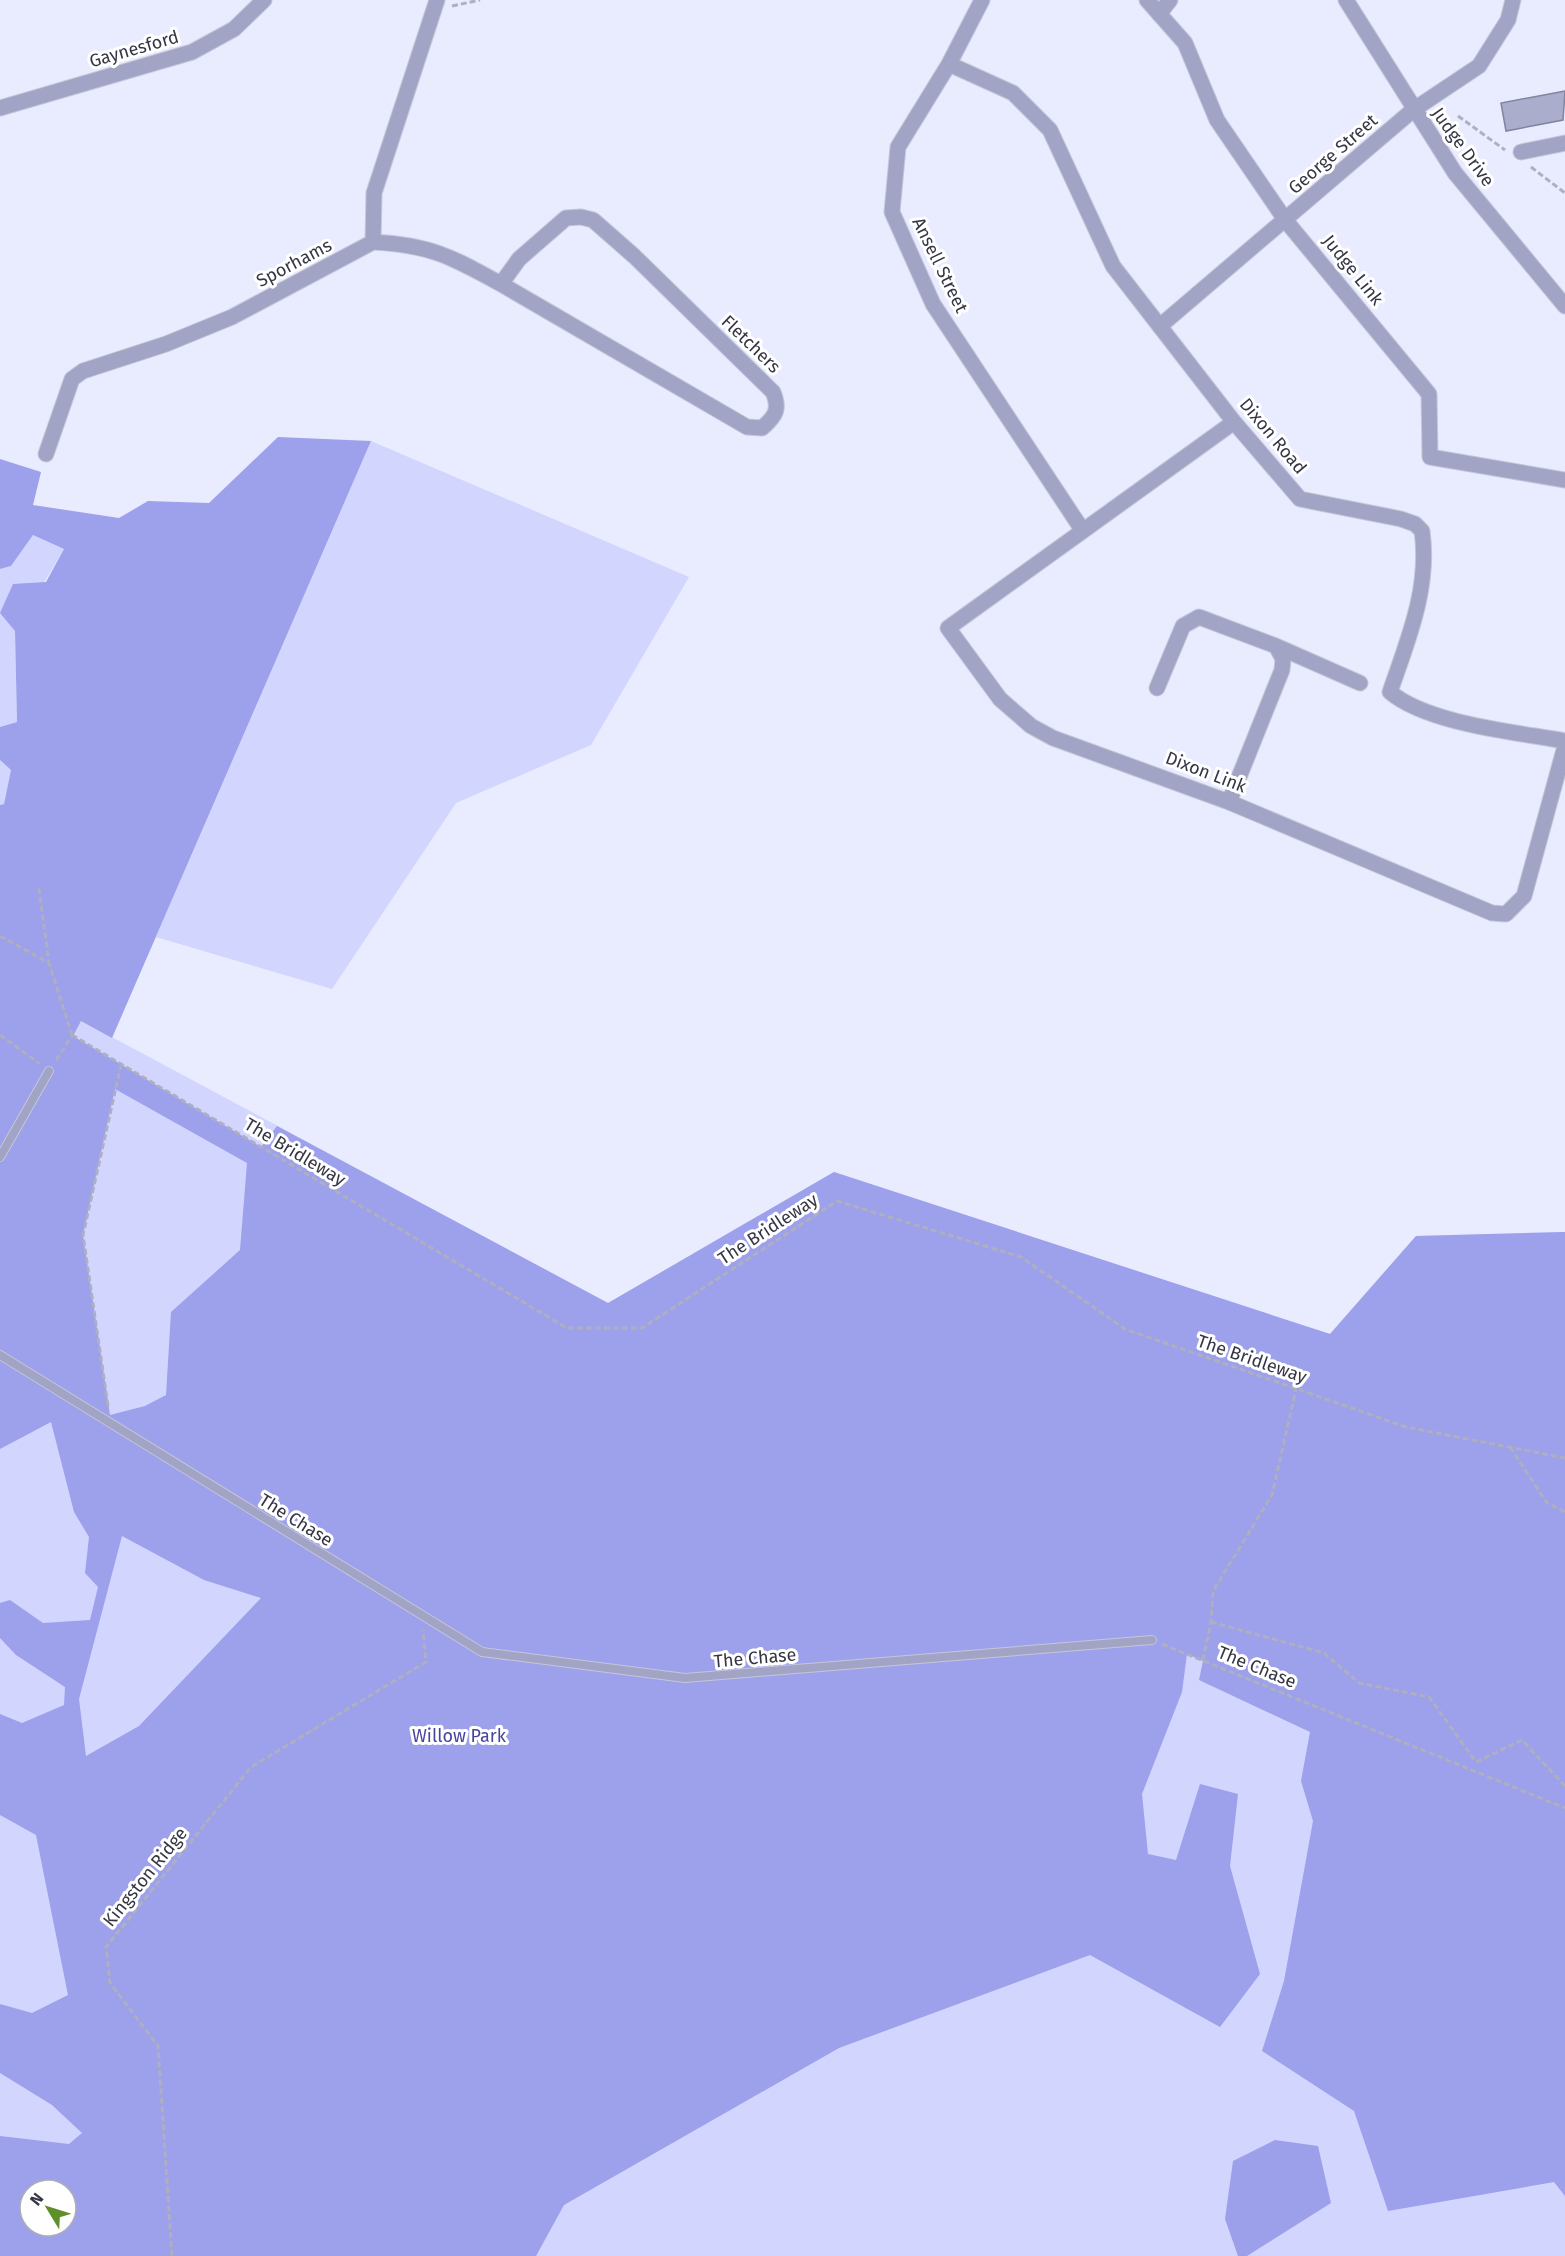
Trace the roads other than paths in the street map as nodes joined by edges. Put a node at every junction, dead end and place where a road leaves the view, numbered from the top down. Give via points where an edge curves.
1 (264, 0) edge
2 (982, 0) edge
3 (1147, 0) edge
4 (1170, 0) edge
5 (1346, 0) edge
6 (1513, 0) edge
7 (442, 4) edge
8 (1159, 14) junction
9 (949, 64) junction
10 (0, 108) edge
11 (1413, 110) junction
12 (1565, 143) edge
13 (1521, 152) dead end
14 (1287, 221) junction
15 (373, 242) junction
16 (501, 284) junction
17 (1565, 306) edge
18 (1160, 326) junction
19 (1234, 422) junction
20 (46, 454) dead end
21 (1565, 480) edge
22 (1083, 531) junction
23 (1276, 646) junction
24 (1359, 682) dead end
25 (1157, 688) dead end
26 (1565, 741) edge
27 (1565, 746) edge
28 (1230, 802) junction
29 (49, 1071) road end
30 (0, 1156) edge
31 (0, 1355) edge
32 (1152, 1640) road end

1 - 10 street, Gaynesford via 234,28 192,52
2 - 9 street, Ansell Street
3 - 8 street, Judge Link
4 - 8 street
5 - 11 street, Judge Drive
6 - 11 street, George Street via 1508,20 1479,66
7 - 15 street via 374,193
8 - 14 street, Judge Link via 1185,43 1217,120
9 - 18 street, Dixon Road via 1013,93 1050,130 1113,266
9 - 22 street, Ansell Street via 898,147 892,212 933,304
11 - 14 street, George Street
11 - 17 street, Judge Drive via 1455,173
12 - 13 street
14 - 18 street, George Street
14 - 21 street, Judge Link via 1429,394 1430,457
15 - 16 street, Fletchers via 408,244 447,254
15 - 20 street, Sporhams via 232,317 83,371 72,380
16 - 16 street, Fletchers via 519,259 566,218 593,220 773,392 778,405 774,418 762,428 747,427
18 - 19 street, Dixon Road
19 - 22 street, Dixon Link
19 - 26 street, Dixon Road via 1300,498 1401,519 1422,531 1423,573 1416,619 1390,692 1416,708 1467,723
22 - 28 street, Dixon Link via 948,628 1000,699 1031,726 1053,738
23 - 24 street
23 - 25 street via 1199,617 1193,619 1180,632
23 - 28 street via 1283,659 1282,670
27 - 28 street, Dixon Link via 1524,896 1506,914 1492,913
29 - 30 lane
31 - 32 lane, The Chase via 482,1652 685,1678

